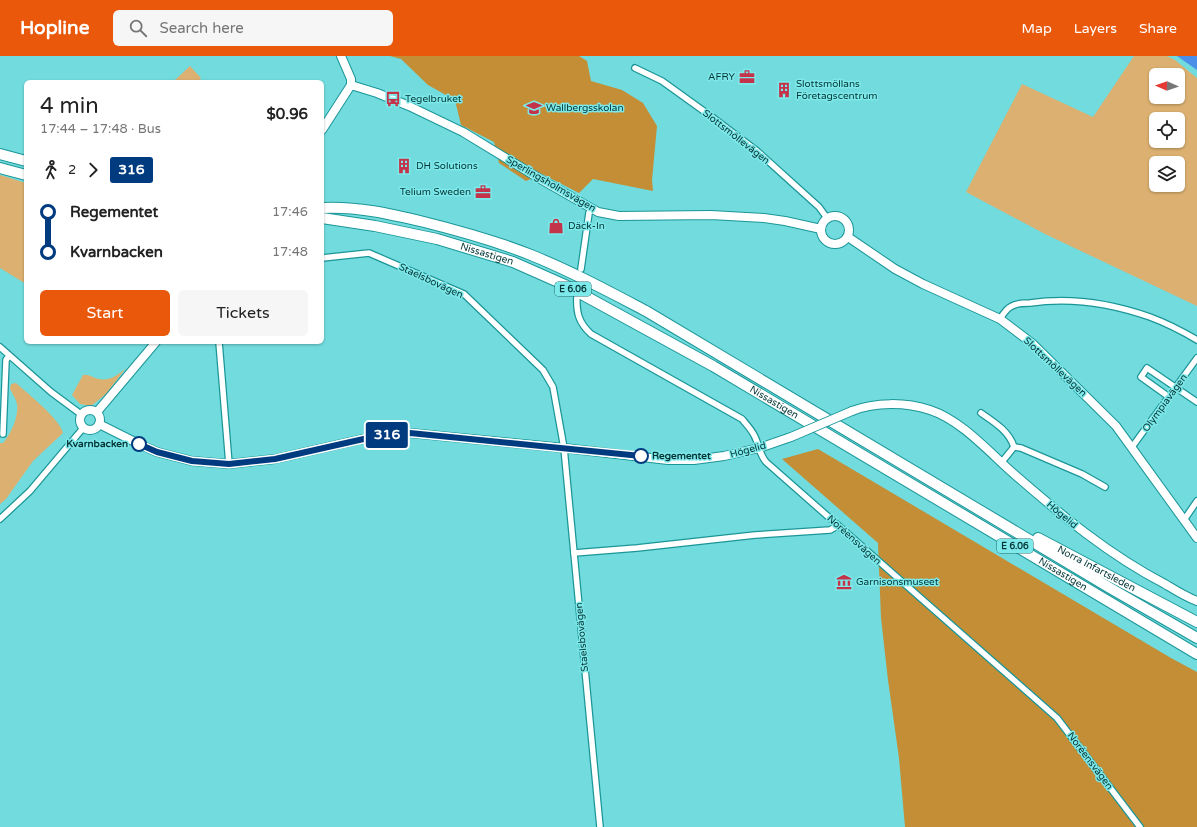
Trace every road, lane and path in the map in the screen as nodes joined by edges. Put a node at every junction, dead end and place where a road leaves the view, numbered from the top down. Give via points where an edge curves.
1 (341, 56) edge
2 (635, 68) dead end
3 (351, 85) junction
4 (324, 127) edge
5 (0, 154) edge
6 (24, 161) edge
7 (0, 168) edge
8 (24, 175) edge
9 (324, 204) edge
10 (337, 207) junction
11 (324, 208) edge
12 (592, 208) junction
13 (324, 218) edge
14 (827, 218) junction
15 (821, 229) junction
16 (848, 237) junction
17 (324, 258) edge
18 (581, 268) tunnel mouth
19 (577, 296) tunnel mouth
20 (1000, 319) junction
21 (1197, 340) edge
22 (154, 344) edge
23 (220, 344) edge
24 (0, 347) edge
25 (9, 356) junction
26 (1197, 358) edge
27 (2, 387) edge
28 (1176, 388) junction
29 (1169, 397) junction
30 (1197, 402) edge
31 (97, 412) junction
32 (981, 413) dead end
33 (82, 415) junction
34 (99, 424) junction
35 (84, 427) junction
36 (3, 434) dead end
37 (1014, 447) junction
38 (1132, 447) junction
39 (564, 448) junction
40 (759, 448) junction
41 (1001, 463) junction
42 (229, 464) junction
43 (1105, 487) dead end
44 (1197, 501) edge
45 (994, 518) junction
46 (0, 519) edge
47 (1184, 520) junction
48 (837, 526) junction
49 (1197, 538) edge
50 (574, 553) junction
51 (1197, 601) edge
52 (1197, 622) edge
53 (1197, 638) edge
54 (1197, 654) edge
55 (600, 827) edge
56 (1140, 827) edge

1 - 3 street
2 - 14 street, Slottsmöllevägen via 662,81 740,139 813,202
3 - 4 street
3 - 12 street, Sperlingsholmsvägen via 409,106 463,132
5 - 6 highway
7 - 8 highway
9 - 10 highway, E 6.06
10 - 11 highway, Nissastigen / E 6.06
10 - 45 highway, Nissastigen / E 6.06 via 376,212 482,238 573,273 646,311
12 - 15 street, Sperlingsholmsvägen via 619,216 712,214 764,218
12 - 18 street
13 - 54 highway, Nissastigen / E 6.06 via 437,239 513,262 565,285 713,366
14 - 15 street
14 - 16 street via 836,216 845,219 849,226
15 - 16 street via 822,237 830,244 840,243
16 - 20 street, Slottsmöllevägen via 896,270
17 - 39 street, Staelsbovägen via 369,253 464,294 543,370 553,387
19 - 40 street, Noréensvägen via 578,317 591,334 742,419 754,435
20 - 21 street via 1006,310 1015,305 1042,301 1070,301 1097,304 1150,317
20 - 38 street, Slottsmöllevägen via 1033,344 1116,426
22 - 31 street
23 - 42 street
24 - 25 street
25 - 27 street via 6,360
25 - 33 street
26 - 28 street, Olympiavägen
27 - 36 street
28 - 29 street, Olympiavägen
28 - 29 street via 1147,368 1141,377
28 - 30 street
29 - 38 street, Olympiavägen
31 - 33 street via 88,410
31 - 34 street via 100,417
32 - 37 street via 1012,439
33 - 35 street via 80,420
34 - 35 street via 91,429
34 - 42 street, Högelid via 157,452 192,461
35 - 46 street via 30,491
37 - 41 street
37 - 43 street via 1061,464
38 - 47 street, Slottsmöllevägen
39 - 40 street, Högelid via 668,460 694,460
39 - 42 street, Högelid via 410,433 368,438 275,459
39 - 50 street, Staelsbovägen
40 - 41 street, Högelid, bridge via 867,406 914,406 930,410 954,422
40 - 48 street, Noréensvägen via 766,462
41 - 51 street, Högelid via 1064,517 1115,555
44 - 47 street
45 - 52 highway, Norra Infartsleden / E 6.06 via 1045,541
45 - 53 highway, E 6.06
47 - 49 street, Slottsmöllevägen
48 - 50 street via 830,530
48 - 56 street, Noréensvägen via 1057,718
50 - 55 street, Staelsbovägen

